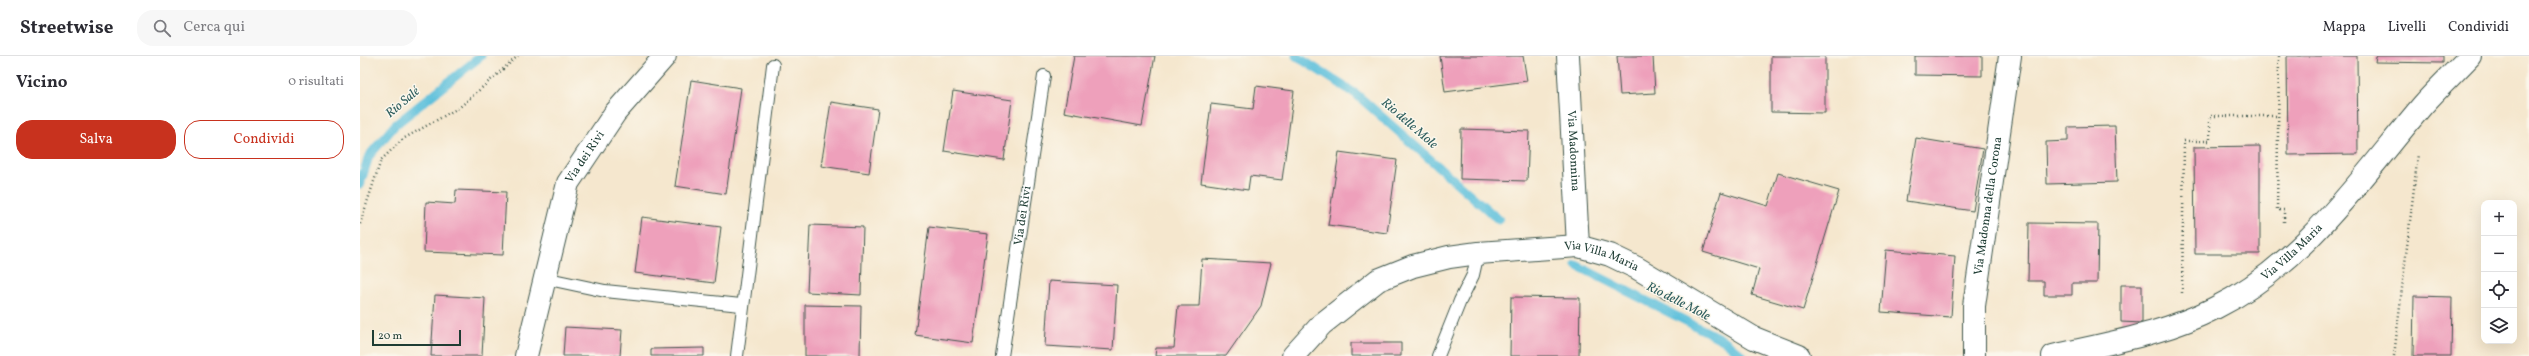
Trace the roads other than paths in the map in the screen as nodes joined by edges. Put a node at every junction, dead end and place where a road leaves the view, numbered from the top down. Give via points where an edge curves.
1 (665, 56) edge
2 (1568, 56) edge
3 (2010, 56) edge
4 (2470, 56) edge
5 (773, 65) dead end
6 (1044, 76) dead end
7 (1578, 246) junction
8 (1478, 253) junction
9 (544, 278) junction
10 (741, 306) junction
11 (526, 356) edge
12 (737, 356) edge
13 (1002, 356) edge
14 (1293, 356) edge
15 (1438, 356) edge
16 (1799, 356) edge
17 (1974, 356) edge
18 (2053, 356) edge

1 - 9 street, Via dei Rivi via 615,113 568,183
2 - 7 street, Via Madonnina
3 - 17 street, Via Madonna della Corona via 1974,306
4 - 18 street, Via Villa Maria via 2423,105 2372,167 2282,263 2252,287 2215,308 2164,330
5 - 10 lane
6 - 13 lane, Via dei Rivi
7 - 8 street, Via Villa Maria
7 - 16 street, Via Villa Maria via 1610,255 1637,268 1754,338
8 - 14 street, Via Villa Maria via 1412,266 1378,280 1322,324
8 - 15 lane via 1473,275 1460,300
9 - 10 lane via 605,291
9 - 11 street, Via dei Rivi
10 - 12 lane

